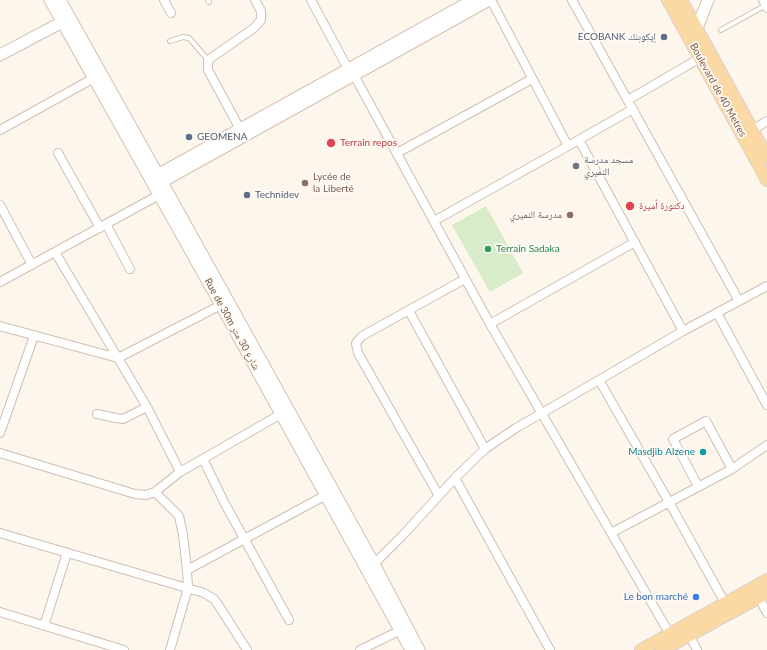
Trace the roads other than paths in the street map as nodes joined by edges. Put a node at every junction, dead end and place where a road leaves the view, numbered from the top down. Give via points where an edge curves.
1 (59, 0) edge
2 (164, 0) edge
3 (255, 0) edge
4 (311, 0) edge
5 (473, 0) edge
6 (490, 0) edge
7 (572, 0) edge
8 (668, 0) edge
9 (681, 0) edge
10 (701, 0) edge
11 (708, 0) edge
12 (462, 3) edge
13 (765, 5) edge
14 (171, 13) dead end
15 (66, 20) junction
16 (694, 23) junction
17 (721, 30) dead end
18 (686, 34) junction
19 (170, 41) dead end
20 (0, 55) edge
21 (700, 58) junction
22 (208, 60) junction
23 (351, 72) junction
24 (94, 78) junction
25 (532, 79) junction
26 (628, 100) junction
27 (633, 109) junction
28 (767, 121) edge
29 (240, 129) junction
30 (0, 130) edge
31 (747, 133) junction
32 (580, 140) junction
33 (568, 146) junction
34 (58, 153) dead end
35 (397, 153) junction
36 (767, 157) edge
37 (767, 180) edge
38 (157, 183) junction
39 (0, 205) edge
40 (434, 221) junction
41 (103, 226) junction
42 (635, 242) junction
43 (56, 252) junction
44 (32, 265) junction
45 (130, 268) dead end
46 (465, 279) junction
47 (0, 282) edge
48 (767, 286) edge
49 (739, 301) junction
50 (221, 305) junction
51 (409, 311) junction
52 (717, 313) junction
53 (490, 324) junction
54 (0, 326) edge
55 (683, 331) junction
56 (34, 336) junction
57 (118, 358) junction
58 (599, 380) junction
59 (767, 405) edge
60 (147, 407) junction
61 (541, 413) junction
62 (97, 414) dead end
63 (281, 414) junction
64 (0, 433) edge
65 (767, 445) edge
66 (485, 449) junction
67 (0, 452) edge
68 (203, 459) junction
69 (732, 468) junction
70 (180, 472) junction
71 (455, 478) junction
72 (698, 486) junction
73 (155, 492) junction
74 (326, 495) junction
75 (439, 496) junction
76 (669, 502) junction
77 (0, 533) edge
78 (612, 533) junction
79 (244, 538) junction
80 (67, 552) junction
81 (371, 567) junction
82 (187, 570) junction
83 (767, 580) edge
84 (188, 588) junction
85 (760, 592) edge
86 (725, 603) junction
87 (0, 612) edge
88 (767, 613) edge
89 (289, 620) dead end
90 (44, 626) junction
91 (401, 630) junction
92 (686, 631) junction
93 (672, 638) junction
94 (124, 650) edge
95 (170, 650) edge
96 (248, 650) edge
97 (360, 650) edge
98 (411, 650) edge
99 (419, 650) edge
100 (550, 650) edge
101 (642, 650) edge
102 (662, 650) edge
103 (697, 650) edge

1 - 15 street, Rue de 30m شارع 30 متر
2 - 14 street
3 - 22 street via 261,11 261,20 258,24
4 - 23 street
5 - 12 street
6 - 23 street
6 - 25 street
7 - 26 street
8 - 18 main road, Boulevard de 40 Metres
9 - 16 main road, Boulevard de 40 Metres
10 - 16 street
11 - 16 street
12 - 23 street
13 - 17 lane
15 - 20 street
15 - 24 street, Rue de 30m شارع 30 متر
15 - 38 street, Rue de 30m شارع 30 متر
16 - 18 street
16 - 31 main road, Boulevard de 40 Metres
18 - 21 main road, Boulevard de 40 Metres
19 - 22 lane via 189,38
21 - 26 street
21 - 31 main road, Boulevard de 40 Metres
22 - 29 street via 208,70
23 - 29 street
23 - 35 street
23 - 38 street
24 - 30 street
24 - 38 street, Rue de 30m شارع 30 متر
25 - 33 street
25 - 35 street
26 - 27 street
27 - 32 street
27 - 49 street
28 - 31 street
29 - 38 street
31 - 36 main road, Boulevard de 40 Metres
31 - 37 main road, Boulevard de 40 Metres
32 - 33 street
32 - 42 street
33 - 40 street
34 - 41 street
35 - 40 street
38 - 41 street
38 - 50 street, Rue de 30m شارع 30 متر
38 - 81 street, Rue de 30m شارع 30 متر
39 - 44 street
40 - 46 street
41 - 43 street
41 - 45 street
42 - 53 street
42 - 55 street
43 - 44 street
43 - 57 street
44 - 47 street
46 - 51 street
46 - 53 street
48 - 49 street
49 - 52 street
50 - 57 street
50 - 63 street, Rue de 30m شارع 30 متر
51 - 66 street
51 - 75 street via 362,336 356,343 358,353
52 - 55 street
52 - 59 street
53 - 61 street
54 - 56 street
55 - 58 street
56 - 57 street
56 - 64 street
57 - 60 street
58 - 61 street
58 - 76 street
60 - 62 street via 123,419
60 - 70 street
61 - 66 street
61 - 78 street
63 - 68 street
63 - 74 street, Rue de 30m شارع 30 متر
65 - 69 street
66 - 71 street
67 - 73 street via 135,494 146,495
68 - 70 street
68 - 79 street
69 - 72 street
69 - 72 street via 706,421 674,439
70 - 73 street
71 - 75 street
71 - 100 street
72 - 76 street
73 - 82 street via 179,516
74 - 79 street
74 - 81 street, Rue de 30m شارع 30 متر
75 - 81 street
76 - 78 street
76 - 86 street
77 - 80 street
78 - 93 street
79 - 82 street
79 - 89 street
80 - 84 street
80 - 90 street
81 - 91 street, Rue de 30m شارع 30 متر
81 - 99 street, Rue de 30m شارع 30 متر
82 - 84 street
83 - 85 main road
84 - 95 street
84 - 96 street via 214,599
85 - 86 main road
85 - 88 street
85 - 92 main road
86 - 92 main road
87 - 90 street
90 - 94 street
91 - 97 street
91 - 98 street, Rue de 30m شارع 30 متر
92 - 93 main road
92 - 103 street
93 - 101 main road
93 - 102 main road

